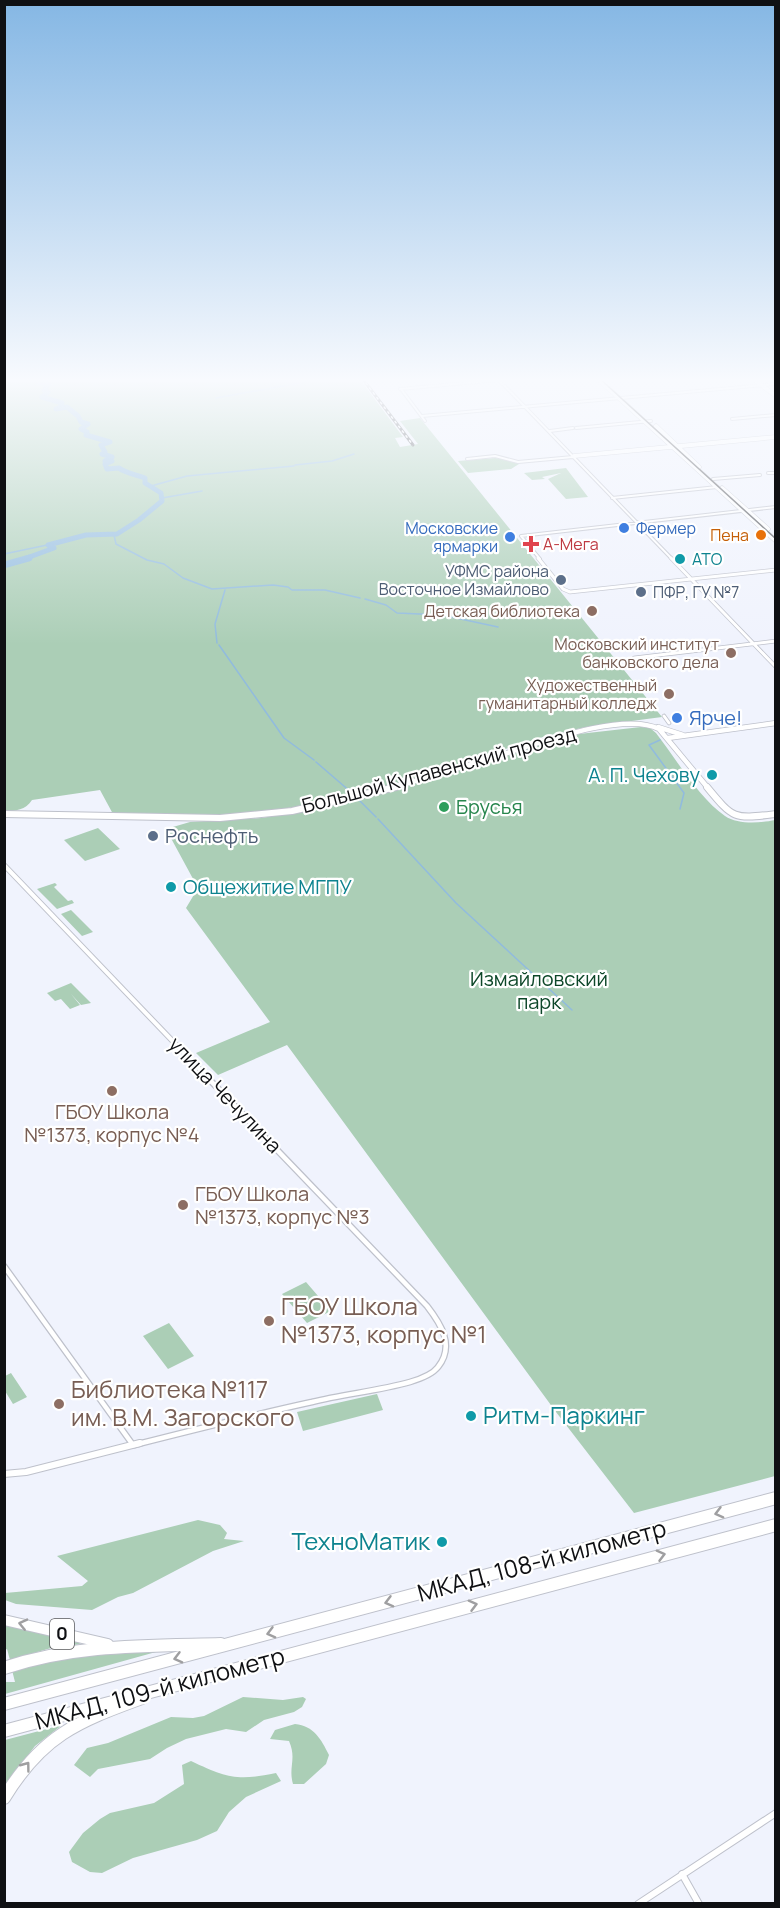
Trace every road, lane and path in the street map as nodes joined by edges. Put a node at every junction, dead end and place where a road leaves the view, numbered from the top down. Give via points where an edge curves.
1 (584, 467) edge
2 (695, 467) edge
3 (700, 467) edge
4 (768, 473) dead end
5 (776, 473) edge
6 (760, 475) dead end
7 (713, 479) junction
8 (719, 487) junction
9 (612, 498) junction
10 (776, 507) edge
11 (748, 510) junction
12 (741, 511) junction
13 (635, 522) junction
14 (776, 536) edge
15 (776, 541) edge
16 (776, 570) edge
17 (691, 580) junction
18 (776, 641) edge
19 (753, 644) junction
20 (634, 658) dead end
21 (776, 667) edge
22 (664, 716) dead end
23 (669, 723) dead end
24 (776, 723) edge
25 (657, 727) junction
26 (687, 736) junction
27 (668, 738) junction
28 (4, 814) edge
29 (776, 814) edge
30 (4, 865) edge
31 (4, 1266) edge
32 (133, 1445) junction
33 (4, 1474) edge
34 (776, 1498) edge
35 (776, 1525) edge
36 (4, 1620) edge
37 (308, 1623) joint
38 (235, 1643) junction
39 (121, 1646) junction
40 (315, 1647) joint
41 (8, 1667) edge
42 (188, 1680) junction
43 (4, 1704) edge
44 (4, 1731) edge
45 (4, 1798) edge
46 (776, 1813) edge
47 (681, 1874) junction
48 (638, 1904) edge
49 (699, 1904) edge

1 - 9 street
2 - 8 main road
3 - 7 main road
4 - 5 street
6 - 7 street
7 - 8 main road
8 - 9 street
8 - 11 main road
8 - 12 main road
9 - 13 street
10 - 11 street
11 - 12 street
11 - 14 main road
12 - 13 street
12 - 15 main road
13 - 17 street
13 - 17 street via 521,535 563,589 570,592
16 - 17 street
17 - 19 street
18 - 19 street
19 - 20 street
19 - 21 street
22 - 23 street
24 - 26 main road
25 - 26 main road, Большой Купавенский проезд
25 - 27 main road
25 - 28 main road, Большой Купавенский проезд via 650,724 588,729 334,803 252,816 176,819
26 - 27 main road
27 - 29 main road via 727,811 741,818
30 - 32 street, улица Чечулина via 444,1326 448,1339 438,1368 430,1374
31 - 32 street
32 - 33 street
34 -> 37 highway, МКАД, 108-й километр
40 -> 35 highway, МКАД, 108-й километр
39 -> 36 main road, 0
37 -> 38 highway, МКАД, 109-й километр
38 - 39 highway, 0
38 -> 43 highway, МКАД, 109-й километр
39 - 41 highway via 54,1654
40 - 42 highway, МКАД, 109-й километр
42 - 44 highway, МКАД, 109-й километр
45 -> 42 highway via 36,1753 52,1738 76,1723
46 - 47 street
47 - 48 street
47 - 49 street

